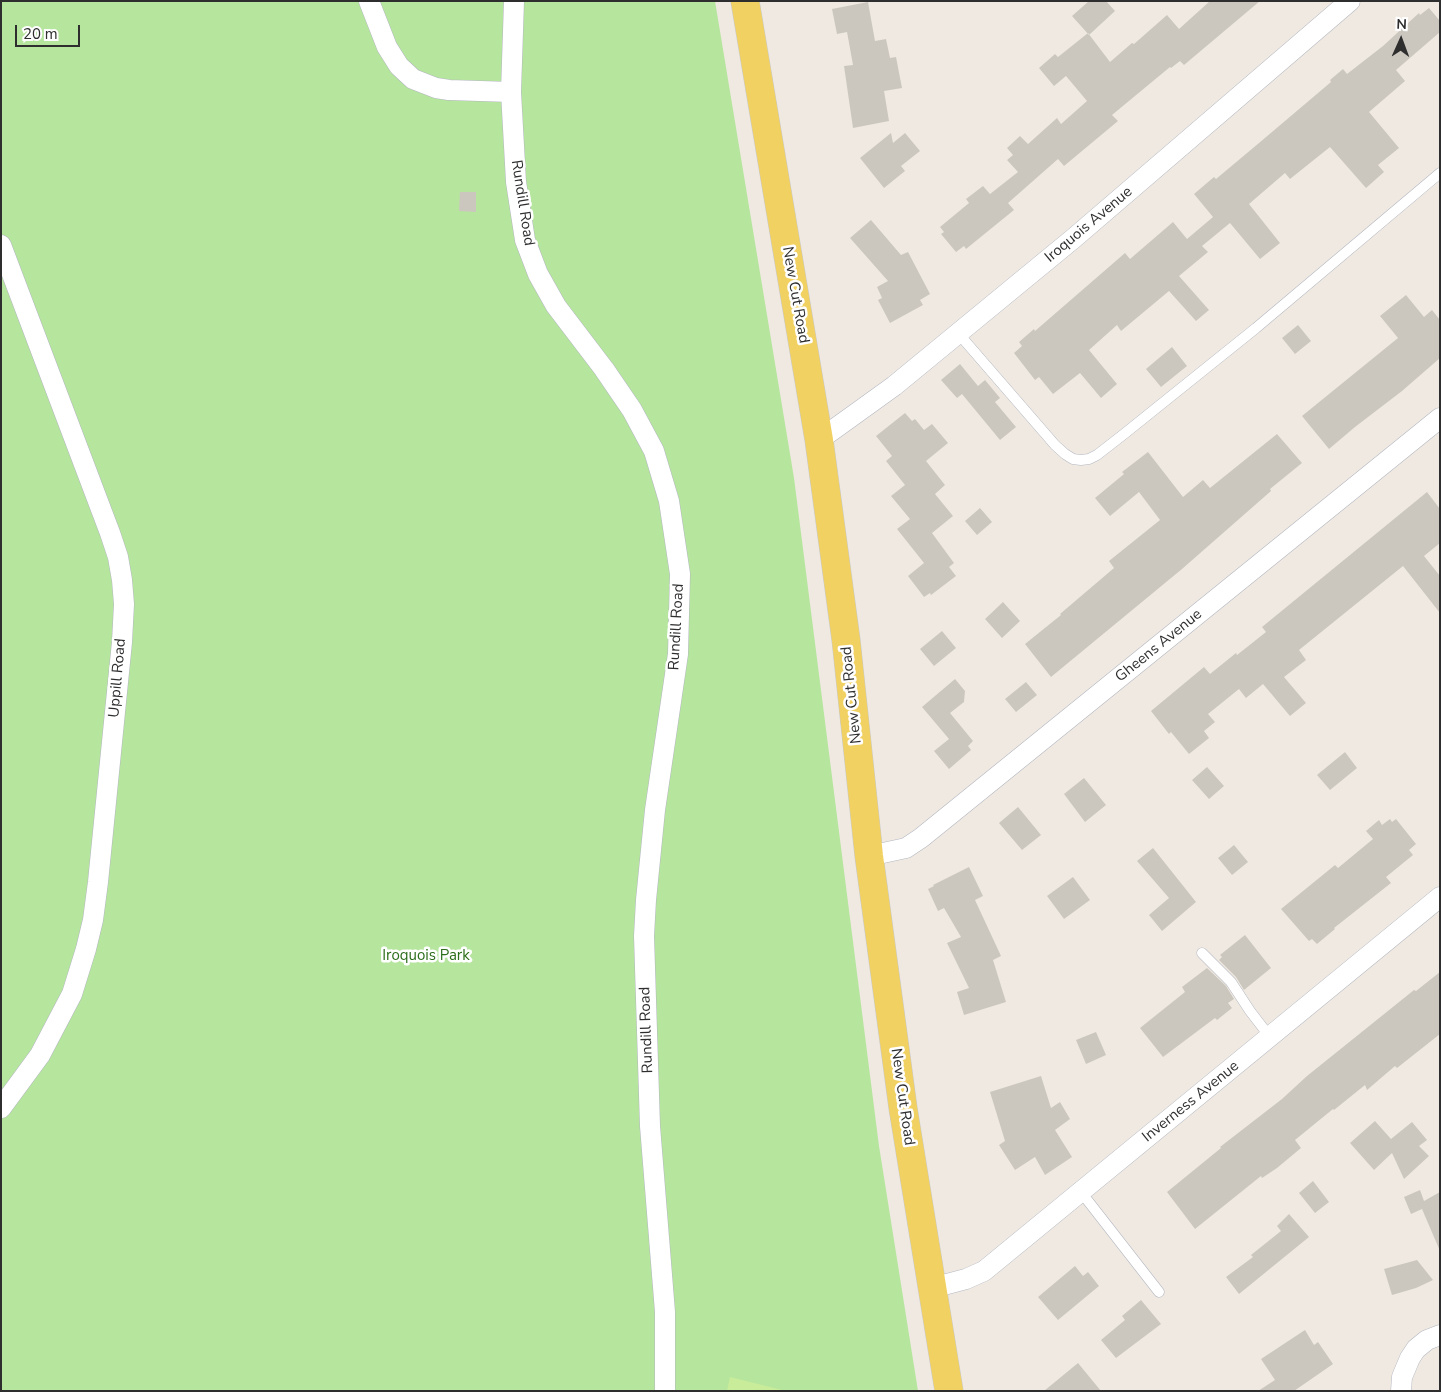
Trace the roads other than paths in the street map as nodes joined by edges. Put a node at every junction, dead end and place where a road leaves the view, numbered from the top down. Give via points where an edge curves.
1 (369, 1) edge
2 (514, 1) edge
3 (745, 1) edge
4 (1350, 1) edge
5 (511, 92) junction
6 (1440, 173) edge
7 (1, 245) edge
8 (958, 334) junction
9 (1440, 418) edge
10 (819, 440) junction
11 (869, 856) junction
12 (1440, 897) edge
13 (1202, 953) dead end
14 (1270, 1037) junction
15 (1, 1108) edge
16 (1081, 1192) junction
17 (932, 1288) junction
18 (1159, 1292) dead end
19 (1440, 1335) edge
20 (664, 1391) edge
21 (949, 1391) edge
22 (1401, 1391) edge

1 - 5 street via 387,47 399,66 413,79 442,89
2 - 5 street, Rundill Road
3 - 10 main road, New Cut Road
4 - 8 street, Iroquois Avenue
5 - 20 street, Rundill Road via 516,182 525,240 532,260 556,306 632,410 654,451 669,501 680,574 678,654 655,810 644,936 650,1126 665,1312
6 - 8 lane via 1256,328 1089,459 1073,459 1055,445
7 - 15 street, Uppill Road via 110,533 118,557 124,604 98,882 86,949 72,994 40,1055
8 - 10 street, Iroquois Avenue via 894,386
9 - 11 street, Gheens Avenue via 922,838 906,848
10 - 11 main road, New Cut Road via 846,640
11 - 17 main road, New Cut Road via 903,1108
12 - 14 street, Inverness Avenue
13 - 14 lane via 1231,982
14 - 16 street, Inverness Avenue
16 - 17 street, Inverness Avenue via 984,1271
16 - 18 lane
17 - 21 main road, New Cut Road
19 - 22 street via 1427,1340 1410,1358 1402,1377

